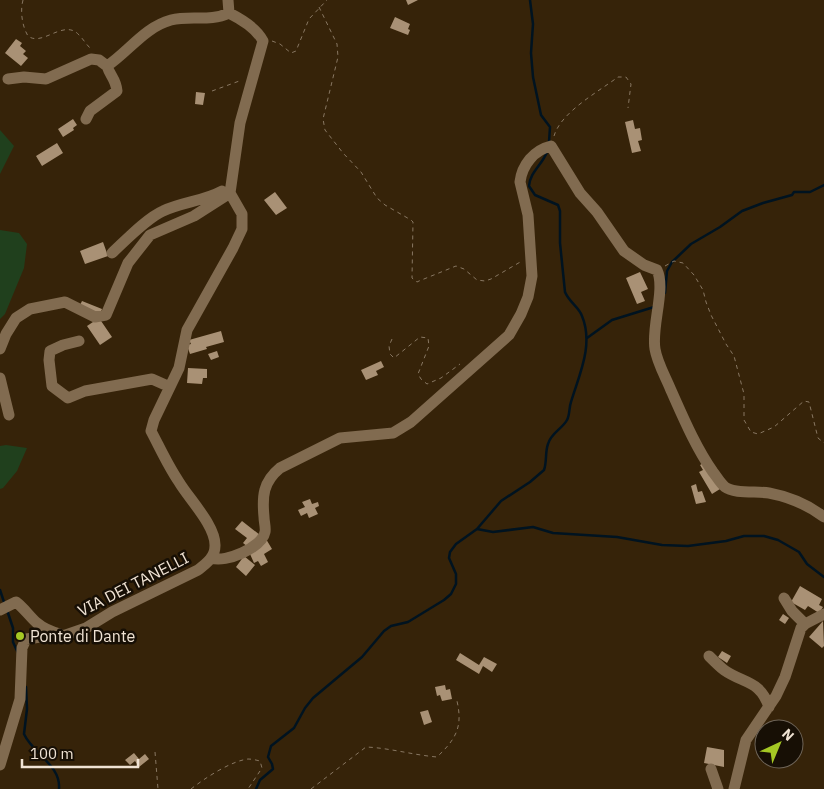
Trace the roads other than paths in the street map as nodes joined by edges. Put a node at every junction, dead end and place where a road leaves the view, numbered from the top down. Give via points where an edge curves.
1 (228, 0) edge
2 (229, 13) junction
3 (103, 63) junction
4 (8, 79) dead end
5 (86, 119) dead end
6 (230, 190) junction
7 (112, 253) dead end
8 (79, 340) dead end
9 (0, 349) edge
10 (0, 378) edge
11 (170, 387) junction
12 (9, 415) dead end
13 (824, 517) edge
14 (212, 558) junction
15 (784, 598) dead end
16 (4, 607) edge
17 (824, 614) edge
18 (805, 624) junction
19 (64, 636) junction
20 (709, 656) dead end
21 (769, 706) junction
22 (0, 765) edge
23 (711, 769) dead end
24 (718, 789) edge
25 (734, 789) edge

1 - 2 street
2 - 3 street via 217,17 169,20
2 - 6 street via 258,33 263,41 240,123
3 - 4 street via 91,59 46,79
3 - 5 street via 116,81 117,91 90,111
6 - 7 street via 162,211
6 - 9 street via 194,216 150,235 128,263 106,315 95,317 65,302 30,309 16,318
6 - 11 street, VIA DEI TANELLI via 242,214 242,229 186,330 179,368
8 - 11 street via 50,351 52,386 68,398 85,391 152,379
10 - 12 street
11 - 14 street, VIA DEI TANELLI via 151,431 178,482 214,536 216,545
13 - 14 street via 792,498 722,486 682,416 655,350 658,270 638,262 624,251 580,193 552,146 534,155 520,177 528,215 532,276 528,297 509,335 412,422 393,433 340,438 280,468 264,490 264,536 254,546 234,556
14 - 19 street, VIA DEI TANELLI via 198,570 86,628
15 - 18 street
16 - 19 street via 16,602 37,623
17 - 18 street
18 - 21 street via 796,639 785,677
19 - 22 street, VIA DEI TANELLI via 26,640 21,656 20,699
20 - 21 street via 725,670 758,687
21 - 25 street via 746,740
23 - 24 street

